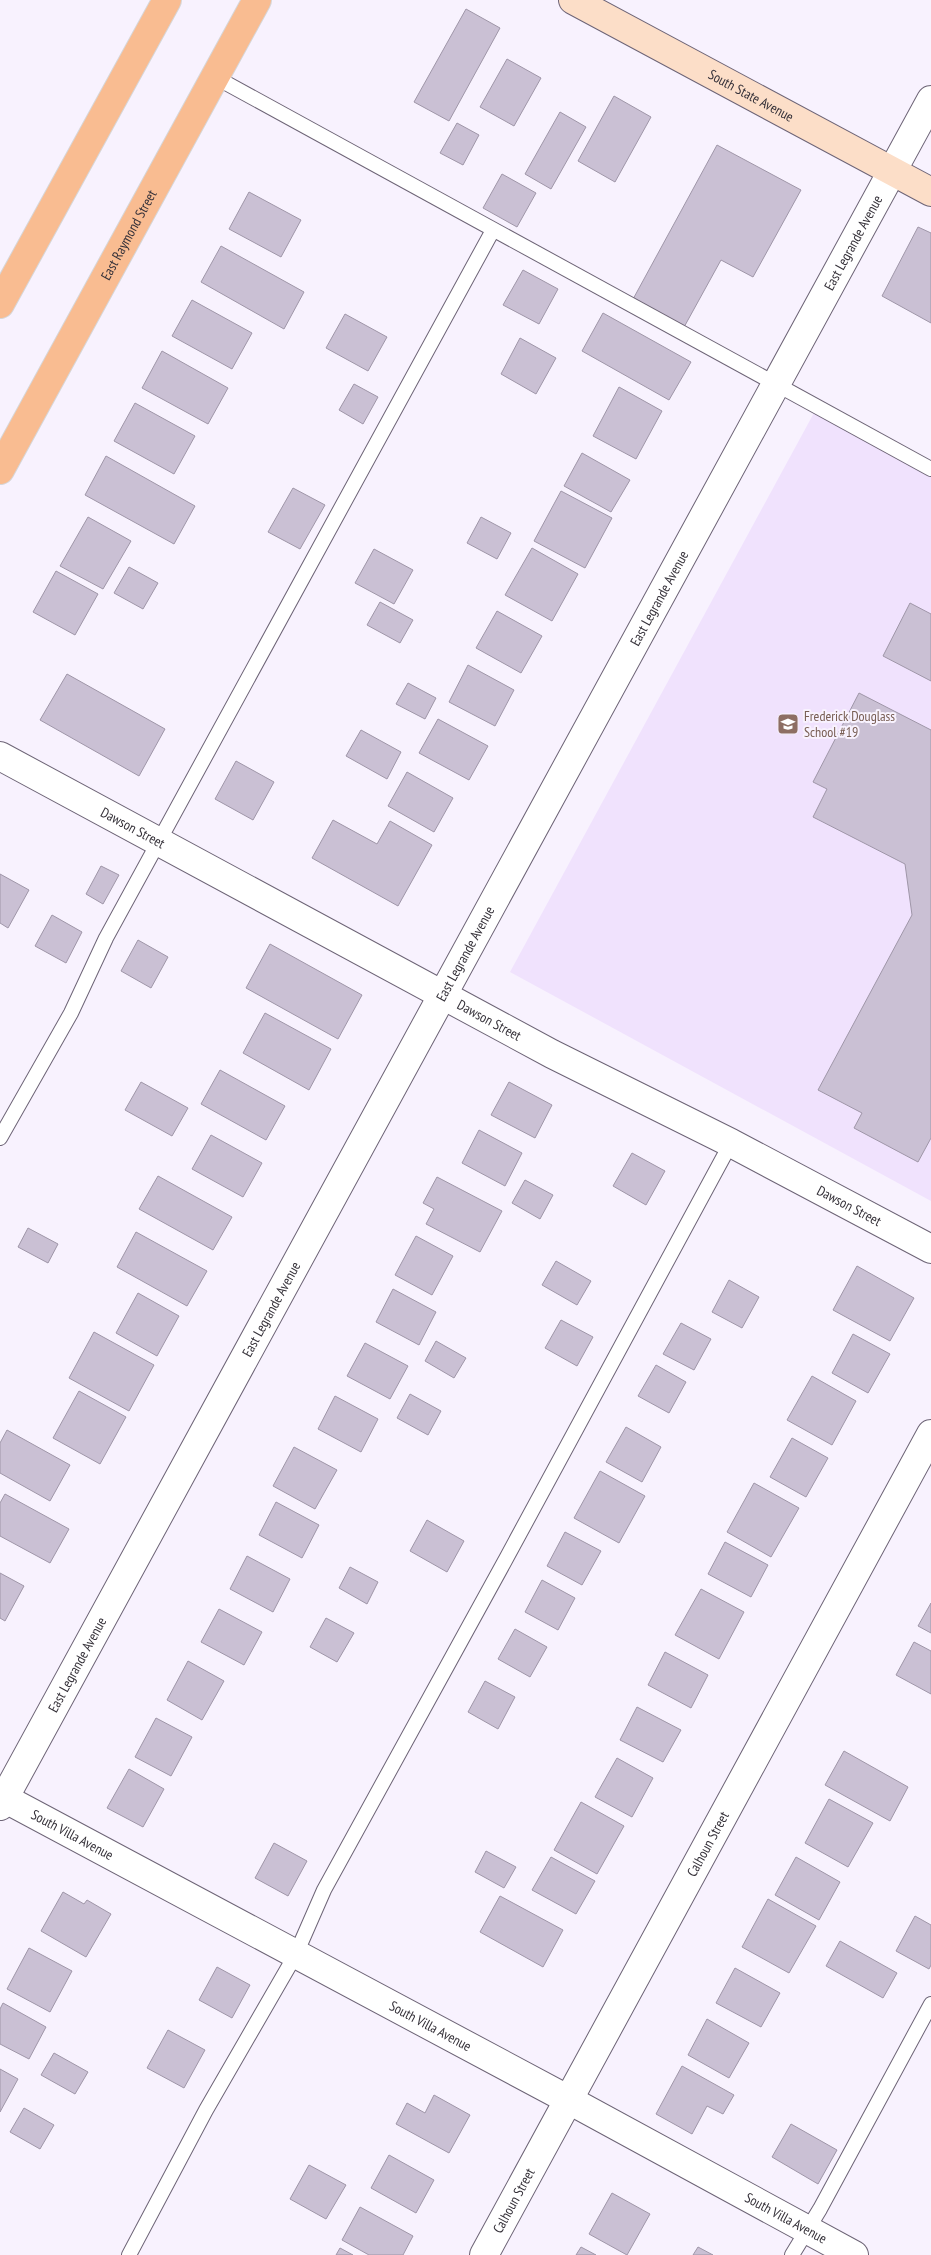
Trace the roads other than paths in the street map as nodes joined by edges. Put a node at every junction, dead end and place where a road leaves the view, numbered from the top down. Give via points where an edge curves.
1 (167, 0) edge
2 (257, 0) edge
3 (572, 0) edge
4 (215, 77) junction
5 (931, 100) edge
6 (893, 171) junction
7 (931, 192) edge
8 (493, 230) junction
9 (0, 304) edge
10 (777, 385) junction
11 (931, 469) edge
12 (0, 470) edge
13 (0, 756) edge
14 (159, 841) junction
15 (444, 994) junction
16 (0, 1138) edge
17 (731, 1143) junction
18 (931, 1249) edge
19 (931, 1434) edge
20 (1, 1800) edge
21 (296, 1954) junction
22 (931, 2004) edge
23 (569, 2100) junction
24 (806, 2229) junction
25 (129, 2255) edge
26 (484, 2255) edge
27 (792, 2255) edge
28 (854, 2255) edge

1 - 9 main road
2 - 4 main road, East Raymond Street
3 - 6 street, South State Avenue
4 - 8 lane
4 - 12 main road, East Raymond Street
5 - 6 street, East Legrande Avenue
6 - 7 street, South State Avenue
6 - 10 street, East Legrande Avenue
8 - 10 lane
8 - 14 lane
10 - 11 lane
10 - 15 street, East Legrande Avenue
13 - 14 street, Dawson Street
14 - 15 street, Dawson Street
14 - 16 lane via 106,938 71,1013
15 - 17 street, Dawson Street via 552,1054
15 - 20 street, East Legrande Avenue
17 - 18 street, Dawson Street
17 - 21 lane via 324,1890
19 - 23 street, Calhoun Street
20 - 21 street, South Villa Avenue
21 - 23 street, South Villa Avenue
21 - 25 lane via 206,2110
22 - 24 lane via 820,2209
23 - 24 street, South Villa Avenue
23 - 26 street, Calhoun Street
24 - 27 lane
24 - 28 street, South Villa Avenue

